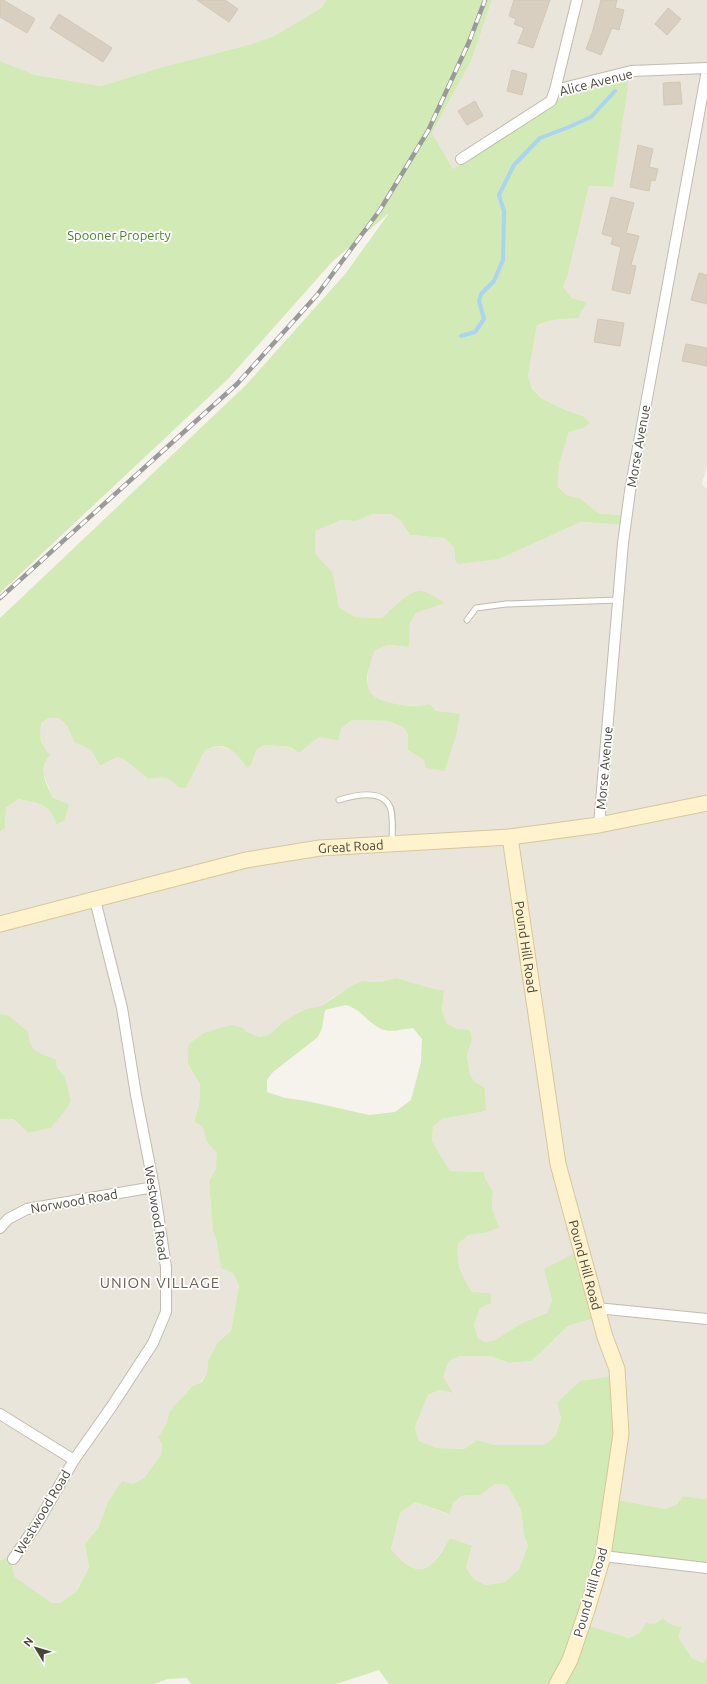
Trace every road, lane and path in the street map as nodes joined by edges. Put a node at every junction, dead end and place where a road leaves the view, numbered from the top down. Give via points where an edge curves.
1 (577, 0) edge
2 (707, 69) edge
3 (555, 90) junction
4 (461, 160) dead end
5 (620, 600) junction
6 (466, 620) dead end
7 (339, 800) dead end
8 (707, 803) edge
9 (599, 825) junction
10 (510, 838) junction
11 (392, 843) junction
12 (95, 900) junction
13 (0, 924) edge
14 (154, 1188) junction
15 (0, 1228) edge
16 (597, 1308) junction
17 (707, 1319) edge
18 (0, 1414) edge
19 (74, 1460) junction
20 (603, 1556) junction
21 (14, 1560) dead end
22 (707, 1568) edge
23 (557, 1684) edge

1 - 3 street
2 - 3 street, Alice Avenue via 631,71
2 - 5 street, Morse Avenue via 630,491 623,543
3 - 4 street, Alice Avenue via 551,102
5 - 6 lane via 506,604 476,608
5 - 9 street, Morse Avenue
7 - 11 lane via 373,795 387,802 391,812
8 - 9 street, Great Road
9 - 10 street, Great Road
10 - 11 street, Great Road
10 - 16 street, Pound Hill Road via 558,1164
11 - 12 street, Great Road via 320,848 246,860
12 - 13 street, Great Road
12 - 14 street, Westwood Road via 122,1008
14 - 15 street, Norwood Road via 27,1209 8,1219
14 - 19 street, Westwood Road via 166,1267 166,1312 153,1343
16 - 17 street
16 - 20 street, Pound Hill Road via 616,1369 621,1434
18 - 19 street
19 - 21 street, Westwood Road
20 - 22 street
20 - 23 street, Pound Hill Road via 588,1610 570,1660

